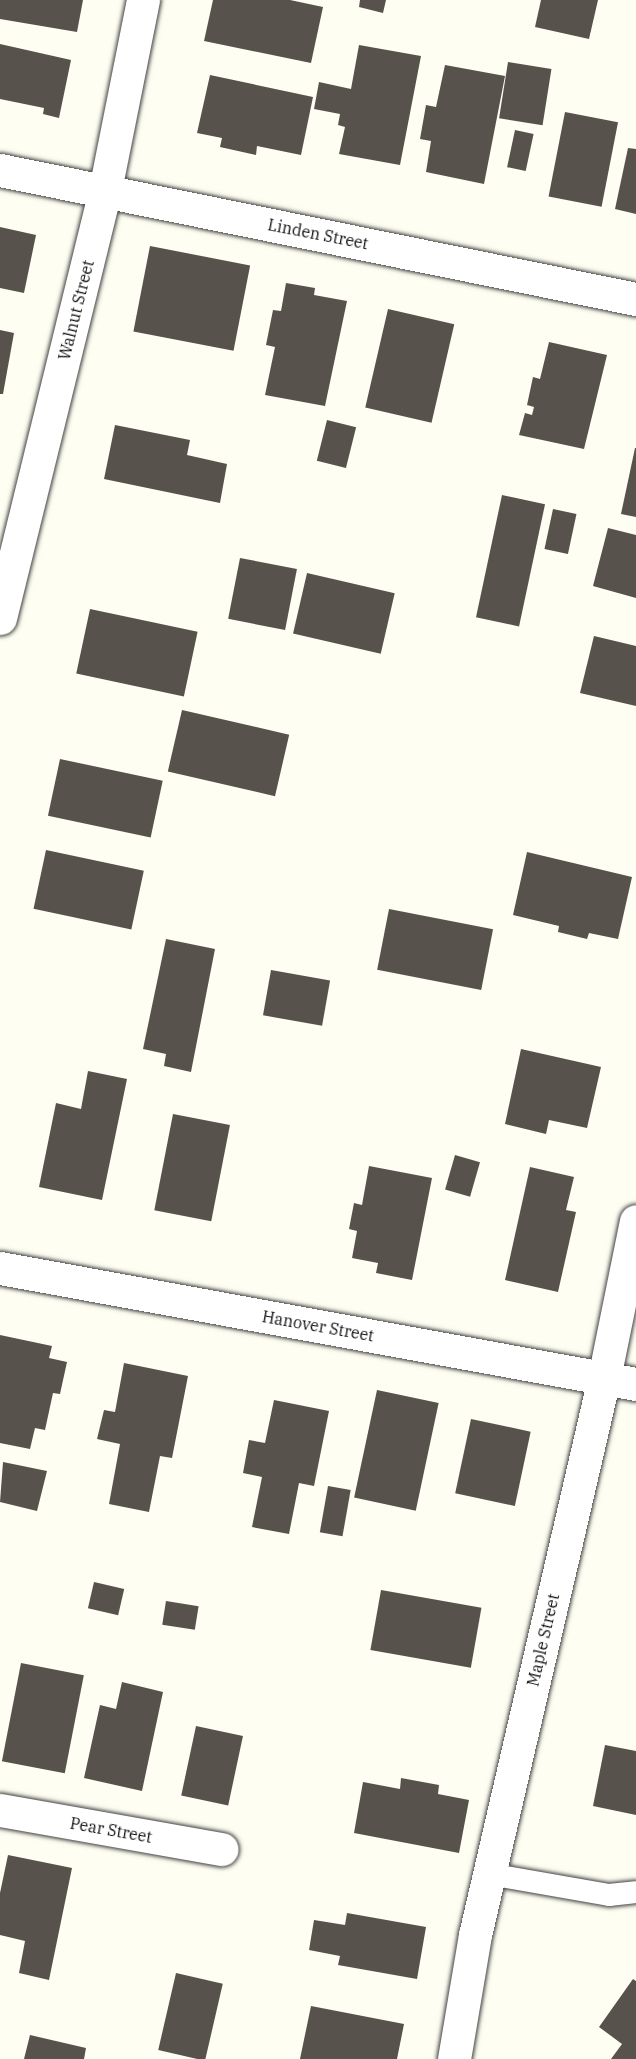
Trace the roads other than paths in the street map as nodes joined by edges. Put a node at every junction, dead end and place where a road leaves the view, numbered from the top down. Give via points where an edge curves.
1 (143, 0) edge
2 (0, 170) edge
3 (105, 190) junction
4 (636, 298) edge
5 (0, 618) edge
6 (636, 1221) edge
7 (0, 1268) edge
8 (604, 1378) junction
9 (636, 1384) edge
10 (0, 1810) edge
11 (222, 1849) dead end
12 (489, 1874) junction
13 (636, 1892) edge
14 (454, 2059) edge

1 - 3 street, Walnut Street
2 - 3 street, Linden Street
3 - 4 street, Linden Street
3 - 5 street, Walnut Street
6 - 8 street, Maple Street
7 - 8 street, Hanover Street
8 - 9 street, Hanover Street
8 - 12 street, Maple Street
10 - 11 street, Pear Street
12 - 13 lane via 609,1894
12 - 14 street, Maple Street

